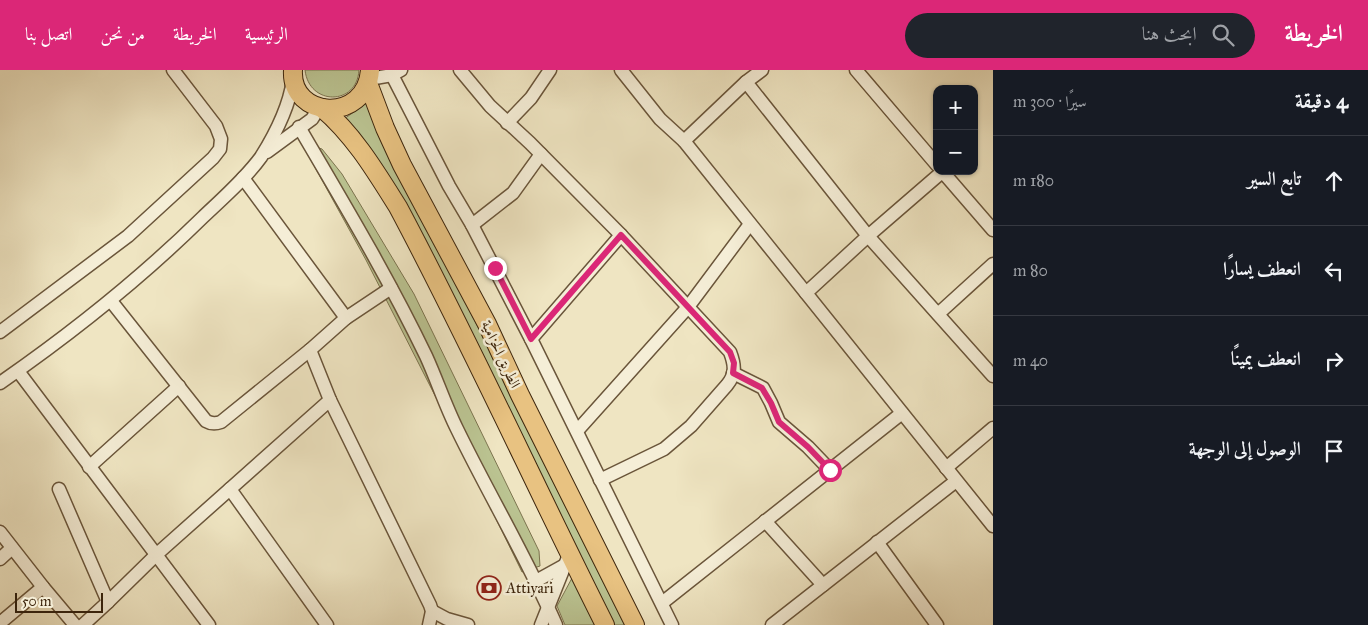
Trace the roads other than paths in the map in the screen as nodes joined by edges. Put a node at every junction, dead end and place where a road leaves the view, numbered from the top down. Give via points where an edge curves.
1 (173, 70) edge
2 (460, 70) edge
3 (550, 70) edge
4 (622, 70) edge
5 (762, 70) edge
6 (856, 70) edge
7 (293, 73) edge
8 (396, 73) edge
9 (369, 77) edge
10 (746, 82) junction
11 (321, 108) junction
12 (507, 123) junction
13 (299, 127) junction
14 (684, 141) junction
15 (541, 154) junction
16 (260, 158) junction
17 (933, 162) edge
18 (935, 175) edge
19 (944, 175) edge
20 (243, 178) junction
21 (750, 224) junction
22 (472, 225) junction
23 (993, 230) edge
24 (621, 235) junction
25 (868, 236) junction
26 (993, 264) edge
27 (391, 288) junction
28 (806, 294) junction
29 (111, 300) junction
30 (688, 307) junction
31 (938, 314) junction
32 (346, 318) junction
33 (0, 332) edge
34 (531, 339) junction
35 (310, 350) junction
36 (18, 371) junction
37 (733, 373) junction
38 (993, 376) edge
39 (0, 383) edge
40 (179, 386) junction
41 (330, 400) junction
42 (902, 413) junction
43 (993, 428) edge
44 (577, 431) junction
45 (89, 468) junction
46 (946, 468) junction
47 (830, 470) junction
48 (600, 480) junction
49 (956, 480) junction
50 (59, 489) dead end
51 (230, 489) junction
52 (765, 521) junction
53 (993, 526) edge
54 (0, 532) edge
55 (877, 542) junction
56 (12, 548) junction
57 (157, 554) junction
58 (0, 558) edge
59 (567, 560) junction
60 (536, 581) junction
61 (823, 585) junction
62 (42, 587) junction
63 (108, 602) junction
64 (662, 603) junction
65 (549, 607) junction
66 (432, 611) junction
67 (0, 623) edge
68 (777, 623) edge
69 (75, 625) edge
70 (83, 625) edge
71 (209, 625) edge
72 (327, 625) edge
73 (429, 625) edge
74 (468, 625) edge
75 (541, 625) edge
76 (556, 625) edge
77 (605, 625) edge
78 (635, 625) edge
79 (672, 625) edge
80 (937, 625) edge

1 - 33 street via 216,126 221,139 220,149 128,236
2 - 12 street
3 - 12 street via 531,98
4 - 14 street via 660,119
5 - 10 street
6 - 17 street
7 - 11 highway, الطريق الحزامية via 300,93
7 - 16 street via 291,96
8 - 9 street
8 - 22 street via 449,186
9 - 11 highway via 363,93 355,101 345,107
9 - 78 highway, الطريق الحزامية via 385,128 402,165 487,324
10 - 14 street
10 - 25 street
11 - 13 street
11 - 59 highway, الطريق الحزامية via 347,133 398,207 500,409
12 - 15 street
13 - 16 street
13 - 27 street
14 - 21 street
15 - 22 street via 512,192
15 - 24 street
16 - 20 street
18 - 25 street
19 - 23 street
20 - 29 street via 181,239
20 - 32 street
21 - 28 street
21 - 30 street
22 - 34 street
24 - 30 street
24 - 34 street
25 - 28 street
25 - 31 street
26 - 31 street
27 - 32 street
27 - 60 street via 426,357 456,428
28 - 42 street
29 - 36 street
29 - 40 street
30 - 37 street via 730,352
30 - 44 street
31 - 38 street
32 - 35 street
34 - 44 street
35 - 40 street via 216,424 206,421
35 - 41 street
36 - 39 street
36 - 45 street
37 - 47 street via 762,388 779,422
37 - 48 street via 727,386 679,437 650,457
40 - 45 street
41 - 51 street
41 - 66 street
42 - 46 street
42 - 47 street
43 - 46 street
44 - 48 street
45 - 57 street
46 - 49 street
47 - 52 street
48 - 64 street
49 - 53 street
49 - 55 street
50 - 63 street
51 - 57 street
51 - 72 street
52 - 61 street
52 - 64 street
54 - 56 street
55 - 61 street
55 - 80 street
56 - 58 street
56 - 62 street
57 - 63 street
57 - 71 street
59 - 60 street
59 - 65 street
59 - 77 highway, الطريق الحزامية
60 - 65 street
61 - 68 street
62 - 67 street
62 - 69 street
63 - 70 street
64 - 79 street
65 - 75 street
65 - 76 street
66 - 73 street
66 - 74 street

